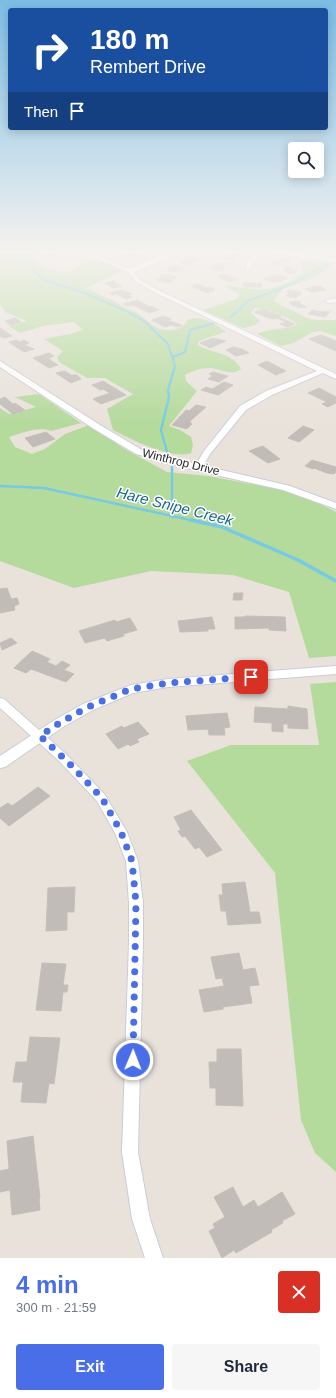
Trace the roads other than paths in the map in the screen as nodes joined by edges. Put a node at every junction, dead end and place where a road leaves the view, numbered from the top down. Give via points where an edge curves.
1 (191, 308) edge
2 (0, 363) edge
3 (323, 371) junction
4 (336, 377) edge
5 (198, 468) junction
6 (336, 506) edge
7 (336, 670) edge
8 (0, 702) edge
9 (40, 736) junction
10 (0, 763) edge
11 (154, 1258) edge

1 - 3 street
2 - 5 street, Winthrop Drive via 139,452
3 - 4 street
3 - 5 street via 269,393 243,408
5 - 6 street, Winthrop Drive via 286,488
7 - 9 street via 168,683 131,689 88,707
8 - 9 street
9 - 10 street
9 - 11 street via 102,798 121,832 132,861 136,942 130,1152 140,1219

